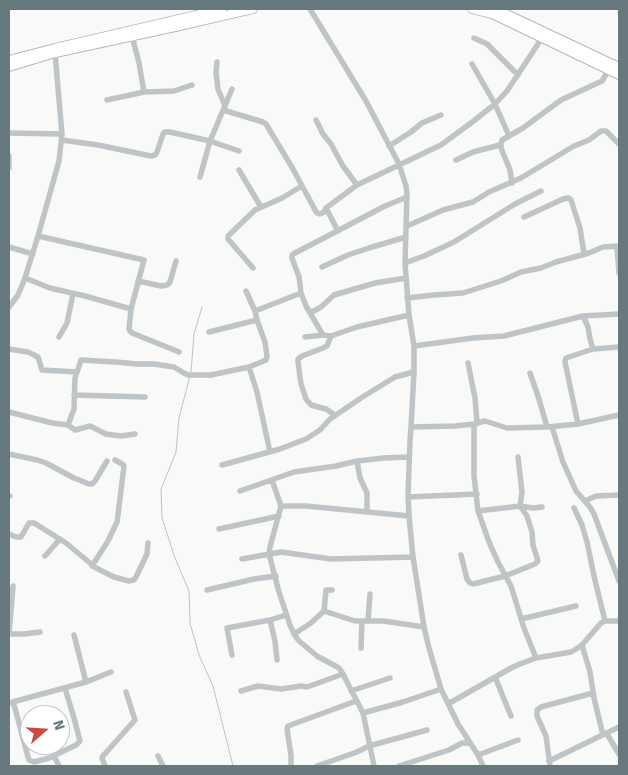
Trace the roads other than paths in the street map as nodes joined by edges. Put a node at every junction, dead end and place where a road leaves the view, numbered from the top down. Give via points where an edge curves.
1 (222, 9) edge
2 (253, 9) edge
3 (310, 9) edge
4 (472, 9) edge
5 (496, 9) edge
6 (132, 36) junction
7 (474, 38) dead end
8 (542, 38) junction
9 (55, 53) junction
10 (9, 60) edge
11 (217, 62) dead end
12 (472, 64) dead end
13 (9, 67) edge
14 (619, 67) edge
15 (608, 71) junction
16 (518, 75) junction
17 (619, 75) edge
18 (192, 85) dead end
19 (232, 89) dead end
20 (144, 92) junction
21 (107, 100) dead end
22 (495, 104) junction
23 (224, 108) junction
24 (441, 115) dead end
25 (316, 120) dead end
26 (9, 134) edge
27 (509, 136) junction
28 (62, 137) junction
29 (210, 141) junction
30 (500, 144) junction
31 (619, 144) edge
32 (389, 146) junction
33 (239, 151) dead end
34 (9, 156) edge
35 (456, 160) dead end
36 (399, 164) junction
37 (9, 168) edge
38 (239, 170) dead end
39 (200, 177) dead end
40 (512, 182) junction
41 (357, 185) junction
42 (302, 186) junction
43 (541, 191) dead end
44 (407, 197) junction
45 (260, 207) junction
46 (326, 208) junction
47 (524, 217) dead end
48 (407, 226) junction
49 (338, 231) junction
50 (38, 236) junction
51 (406, 238) junction
52 (9, 247) edge
53 (618, 247) edge
54 (33, 254) junction
55 (584, 254) junction
56 (176, 261) dead end
57 (405, 263) junction
58 (322, 267) dead end
59 (253, 268) dead end
60 (619, 273) edge
61 (25, 278) junction
62 (406, 278) junction
63 (138, 281) junction
64 (246, 290) dead end
65 (301, 293) junction
66 (73, 294) junction
67 (407, 298) junction
68 (9, 307) edge
69 (131, 309) junction
70 (255, 311) junction
71 (310, 313) junction
72 (619, 314) edge
73 (409, 315) junction
74 (583, 316) junction
75 (257, 320) junction
76 (208, 332) dead end
77 (323, 335) junction
78 (331, 336) junction
79 (59, 337) dead end
80 (304, 337) dead end
81 (414, 346) junction
82 (619, 347) edge
83 (593, 349) junction
84 (9, 350) edge
85 (179, 352) dead end
86 (468, 363) dead end
87 (249, 367) junction
88 (77, 372) junction
89 (414, 372) junction
90 (530, 373) dead end
91 (74, 395) junction
92 (145, 396) dead end
93 (9, 412) edge
94 (335, 415) junction
95 (619, 415) edge
96 (476, 423) junction
97 (578, 424) junction
98 (68, 425) junction
99 (411, 427) junction
100 (549, 427) junction
101 (135, 434) dead end
102 (270, 452) junction
103 (9, 454) edge
104 (409, 457) junction
105 (518, 457) dead end
106 (115, 460) dead end
107 (108, 461) dead end
108 (357, 461) junction
109 (222, 465) dead end
110 (272, 480) junction
111 (240, 491) dead end
112 (477, 494) junction
113 (619, 495) edge
114 (408, 497) junction
115 (585, 501) junction
116 (281, 506) junction
117 (520, 506) junction
118 (542, 507) dead end
119 (574, 508) dead end
120 (478, 511) junction
121 (367, 512) junction
122 (280, 516) junction
123 (409, 516) junction
124 (219, 529) dead end
125 (9, 534) edge
126 (60, 539) junction
127 (148, 543) dead end
128 (270, 554) junction
129 (461, 555) dead end
130 (45, 556) dead end
131 (413, 557) junction
132 (242, 559) dead end
133 (92, 566) junction
134 (276, 576) junction
135 (506, 576) junction
136 (619, 581) edge
137 (13, 586) dead end
138 (207, 590) dead end
139 (332, 590) dead end
140 (370, 594) dead end
141 (576, 606) dead end
142 (324, 611) junction
143 (286, 614) junction
144 (521, 619) junction
145 (270, 620) junction
146 (365, 621) junction
147 (605, 621) junction
148 (619, 621) edge
149 (424, 626) junction
150 (40, 632) dead end
151 (294, 634) junction
152 (74, 635) dead end
153 (582, 645) junction
154 (361, 648) dead end
155 (232, 655) dead end
156 (536, 658) junction
157 (277, 660) dead end
158 (112, 672) dead end
159 (343, 674) junction
160 (495, 677) junction
161 (390, 678) dead end
162 (86, 682) junction
163 (65, 688) junction
164 (441, 689) junction
165 (241, 691) dead end
166 (351, 691) junction
167 (126, 692) dead end
168 (593, 693) junction
169 (356, 701) junction
170 (11, 703) edge
171 (448, 704) junction
172 (363, 712) junction
173 (510, 716) dead end
174 (619, 727) edge
175 (427, 730) dead end
176 (605, 735) junction
177 (518, 740) dead end
178 (470, 743) junction
179 (369, 746) junction
180 (619, 754) edge
181 (478, 755) junction
182 (54, 756) junction
183 (158, 756) dead end
184 (549, 763) edge
185 (59, 766) edge
186 (105, 766) edge
187 (164, 766) edge
188 (291, 766) edge
189 (317, 766) edge
190 (374, 766) edge
191 (399, 766) edge
192 (484, 766) edge

1 - 10 main road
2 - 6 main road
3 - 32 street via 366,101
4 - 8 main road via 492,14
5 - 14 main road
6 - 9 main road
6 - 20 street
7 - 16 street via 493,48
8 - 15 main road
8 - 16 street
9 - 13 main road
9 - 28 street
11 - 23 street via 216,80
12 - 22 street
15 - 17 main road
15 - 27 street via 602,81 561,100
16 - 22 street
18 - 20 street via 168,92
19 - 23 street
20 - 21 street
22 - 27 street
22 - 36 street via 441,145
23 - 29 street
23 - 42 street via 266,124
24 - 32 street via 422,123
25 - 41 street
26 - 28 street
27 - 30 street
28 - 29 street via 151,156 157,152 165,132
28 - 50 street via 59,161
29 - 33 street
29 - 39 street
30 - 35 street
30 - 40 street
31 - 40 street via 603,130
32 - 36 street
34 - 37 street
36 - 41 street
36 - 44 street
38 - 45 street
40 - 48 street via 469,203
41 - 46 street
42 - 45 street
42 - 46 street via 317,213 324,212
43 - 57 street via 454,242
44 - 48 street
44 - 49 street
45 - 59 street via 228,239
46 - 49 street
47 - 55 street via 568,198 580,228
48 - 51 street
49 - 65 street via 292,255
50 - 54 street
50 - 63 street via 144,260
51 - 57 street
51 - 58 street via 348,255
52 - 54 street
53 - 55 street via 602,247
53 - 60 street
54 - 61 street
55 - 67 street via 463,293
56 - 63 street via 167,286
57 - 62 street
61 - 66 street
61 - 68 street
62 - 67 street
62 - 71 street via 334,295
63 - 69 street
64 - 70 street
65 - 70 street
65 - 71 street
66 - 69 street
66 - 79 street via 67,323
67 - 73 street
69 - 85 street via 129,329 132,333
70 - 75 street
71 - 77 street
72 - 74 street
73 - 78 street
73 - 81 street
74 - 81 street via 512,335
74 - 83 street
75 - 76 street
75 - 87 street via 267,356 266,360
77 - 78 street
77 - 80 street
78 - 94 street via 327,346 302,356 298,362 301,384 310,405 326,408
81 - 89 street
82 - 83 street
83 - 97 street via 569,356 565,362
84 - 88 street via 28,352 38,357 42,370
86 - 96 street
87 - 88 street via 211,375 188,375 174,367 154,364 83,360
87 - 102 street
88 - 91 street
89 - 94 street via 395,377
89 - 99 street
90 - 100 street
91 - 92 street
91 - 98 street via 74,409
93 - 98 street
94 - 102 street via 313,436
95 - 97 street
96 - 99 street
96 - 100 street via 486,420 508,428
96 - 112 street via 474,476
97 - 100 street
98 - 101 street via 75,430 90,426 106,434
99 - 104 street
100 - 115 street via 576,491
102 - 109 street
103 - 107 street via 46,463 89,484 95,481
104 - 108 street
104 - 114 street
105 - 117 street via 522,492
106 - 133 street via 124,466 117,522
108 - 110 street via 294,472
108 - 121 street via 367,493
110 - 111 street
110 - 116 street
112 - 114 street
112 - 120 street
113 - 115 street via 596,496
114 - 123 street
115 - 136 street via 594,514
116 - 121 street
116 - 122 street
117 - 118 street
117 - 120 street
117 - 135 street via 532,532 538,561
119 - 147 street via 582,525
120 - 135 street
121 - 123 street
122 - 124 street
122 - 128 street
123 - 131 street
125 - 126 street via 21,536 29,523 34,522
126 - 130 street
126 - 133 street
127 - 133 street via 145,559 132,581 114,577
128 - 131 street via 281,552 331,559
128 - 132 street
128 - 134 street
129 - 135 street via 470,583 478,584
131 - 149 street
134 - 138 street
134 - 143 street
135 - 144 street
137 - 150 street via 9,634
139 - 142 street via 326,590
140 - 146 street
141 - 144 street
142 - 146 street
142 - 151 street
143 - 145 street
143 - 151 street
144 - 156 street
145 - 155 street via 227,628
145 - 157 street
146 - 149 street
146 - 154 street
147 - 148 street
147 - 153 street
149 - 164 street
151 - 159 street via 299,642
152 - 162 street
153 - 156 street via 571,652
153 - 168 street
156 - 160 street
158 - 162 street
159 - 165 street via 308,687 258,686
159 - 166 street
160 - 171 street
160 - 173 street
161 - 166 street
162 - 163 street
163 - 170 street
163 - 182 street via 80,741
164 - 171 street
164 - 172 street
166 - 169 street
167 - 186 street via 135,720 103,756
168 - 176 street
168 - 184 street via 537,710 546,736
169 - 172 street
169 - 188 street via 288,726
170 - 182 street via 29,760 37,762
171 - 178 street
172 - 179 street
174 - 176 street
175 - 179 street
176 - 180 street
176 - 184 street
177 - 181 street
178 - 181 street
178 - 191 street
179 - 189 street
179 - 190 street
181 - 192 street
182 - 185 street
183 - 187 street

